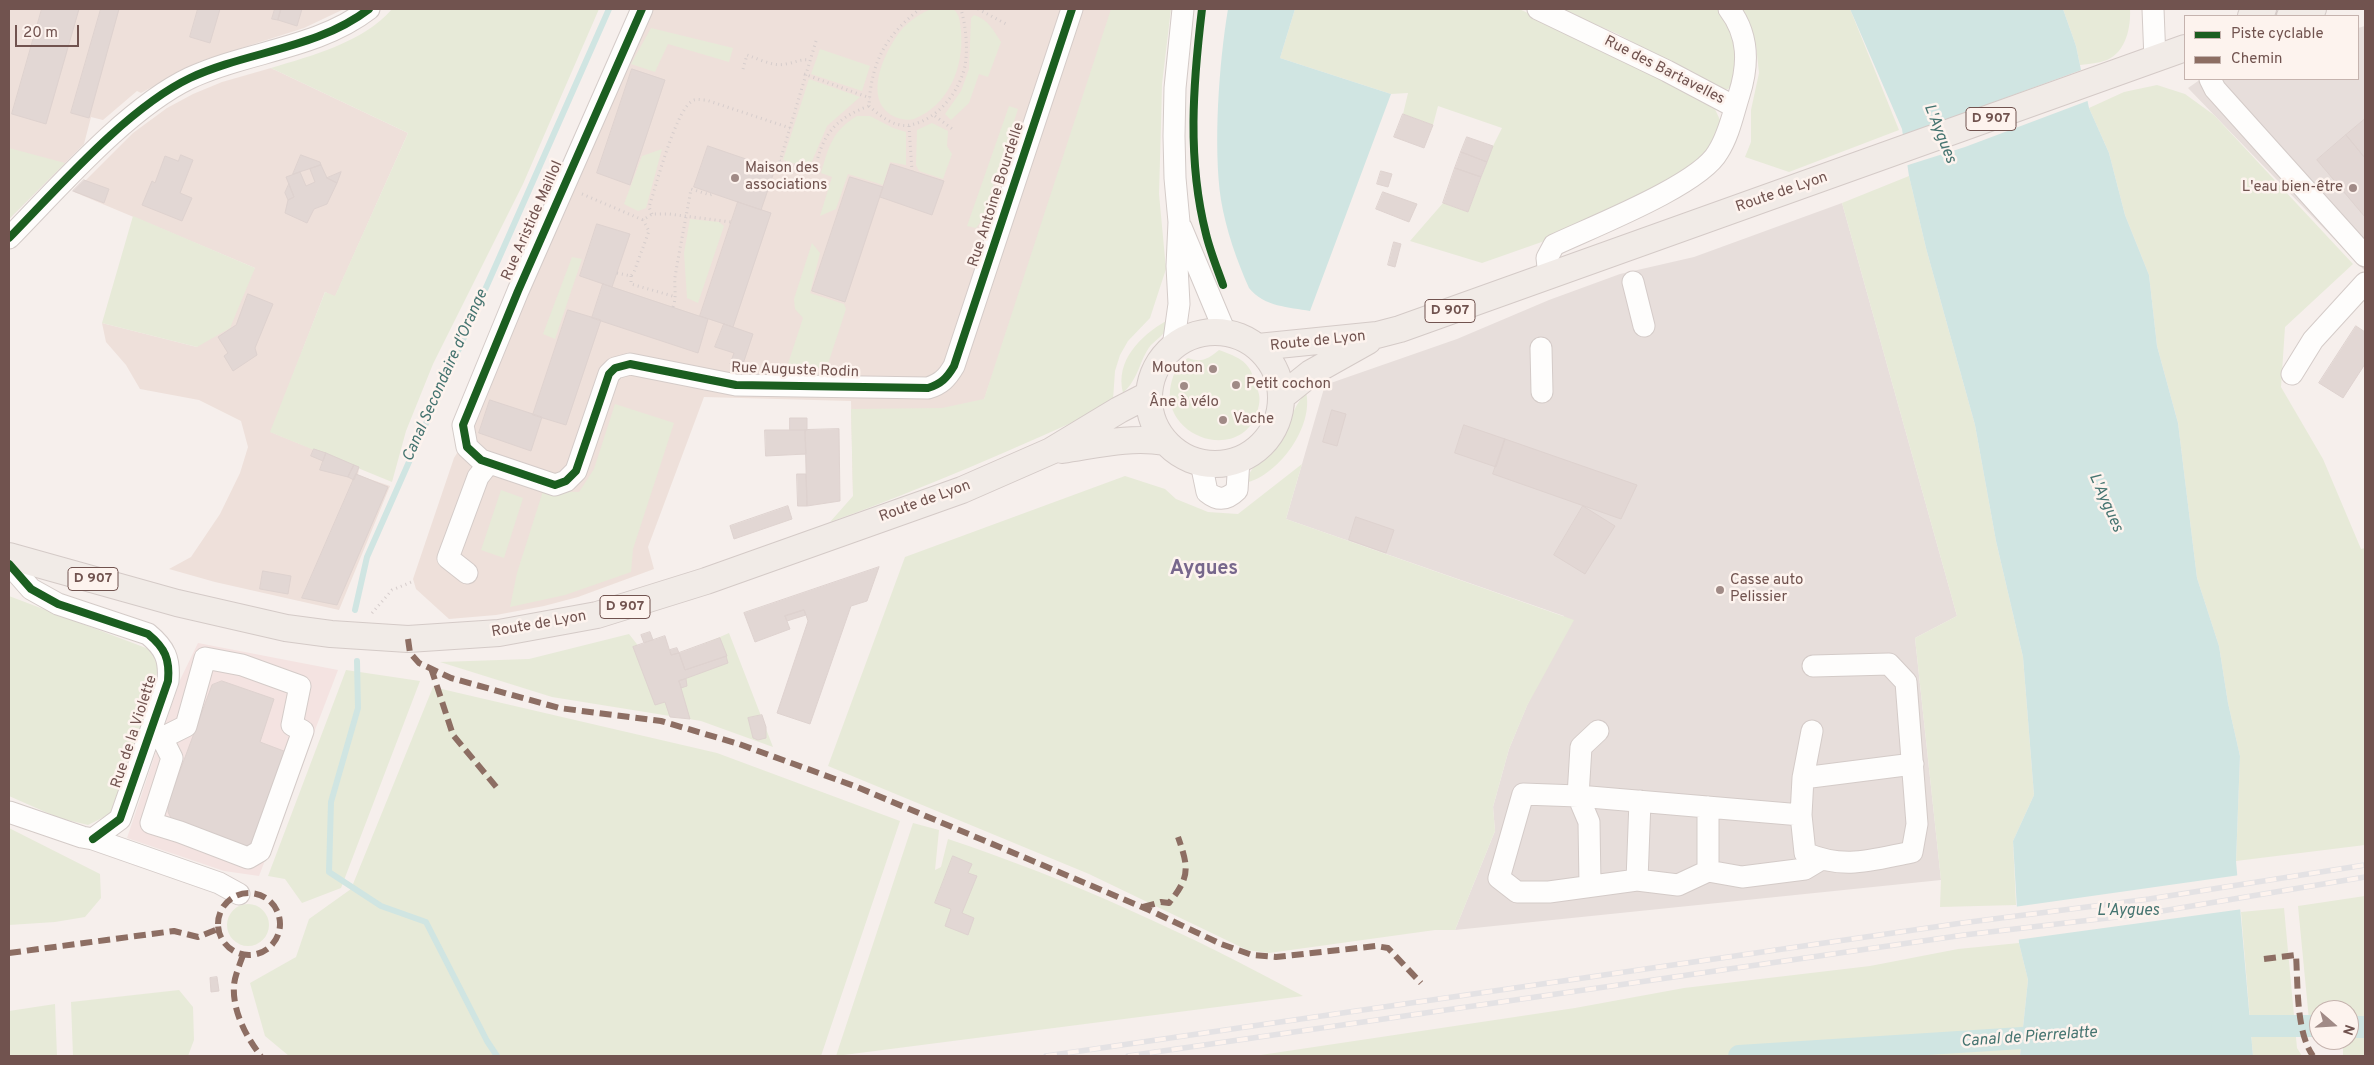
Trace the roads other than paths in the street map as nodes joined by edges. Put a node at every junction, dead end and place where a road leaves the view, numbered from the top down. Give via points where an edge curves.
1 (370, 9) edge
2 (642, 9) edge
3 (1072, 9) edge
4 (1183, 9) edge
5 (1538, 9) edge
6 (1729, 9) edge
7 (2153, 9) edge
8 (2313, 9) edge
9 (2293, 15) edge
10 (2184, 48) edge
11 (2155, 60) junction
12 (2210, 80) edge
13 (1735, 107) junction
14 (1179, 222) junction
15 (9, 238) edge
16 (2365, 256) edge
17 (1549, 276) junction
18 (1634, 282) dead end
19 (2365, 283) edge
20 (1644, 326) dead end
21 (1225, 332) junction
22 (1377, 336) junction
23 (1173, 347) junction
24 (1258, 347) junction
25 (1541, 348) dead end
26 (2292, 374) dead end
27 (939, 384) joint
28 (1542, 392) dead end
29 (1148, 394) junction
30 (1281, 398) junction
31 (1165, 442) junction
32 (467, 447) joint
33 (1051, 451) junction
34 (1239, 460) junction
35 (489, 463) junction
36 (1200, 463) junction
37 (9, 556) edge
38 (9, 564) edge
39 (467, 573) dead end
40 (1813, 666) dead end
41 (1598, 731) dead end
42 (1812, 731) dead end
43 (156, 737) junction
44 (1913, 764) junction
45 (1803, 778) junction
46 (1578, 796) junction
47 (1640, 801) junction
48 (1708, 807) junction
49 (9, 812) edge
50 (1801, 815) junction
51 (93, 839) junction
52 (1820, 860) junction
53 (1708, 871) junction
54 (1637, 880) junction
55 (1590, 885) junction
56 (239, 894) dead end

1 - 15 street via 350,24 190,78 153,101 102,144
2 - 32 street, Rue Aristide Maillol via 463,425
3 - 27 street, Rue Antoine Bourdelle via 954,366 949,376
4 - 14 street via 1174,136
5 - 13 street, Rue des Bartavelles
6 - 13 street via 1743,35 1747,55 1744,81
7 - 11 street
8 - 9 main road
10 - 11 main road, Route de Lyon / D 907
11 - 17 main road, Route de Lyon / D 907
12 - 16 street via 2215,89
13 - 17 street, Rue des Bartavelles via 1718,154 1703,169 1683,183 1554,245 1547,258
14 - 21 street
14 - 23 street via 1179,304
17 - 22 main road, Route de Lyon / D 907
18 - 20 street
19 - 26 street via 2313,340
21 - 23 main road via 1206,332
21 - 24 main road
22 - 24 main road, Route de Lyon / D 907
22 - 30 main road, Route de Lyon / D 907 via 1311,373
23 - 29 main road via 1160,360
24 - 30 main road via 1272,365
25 - 28 street
27 - 35 street, Rue Auguste Rodin via 928,388 736,385 630,364 615,368 609,374 576,472 566,481 555,485
29 - 31 main road via 1152,420
29 - 33 main road, Route de Lyon / D 907
30 - 34 main road via 1270,436
31 - 33 main road, Route de Lyon / D 907 via 1130,440
31 - 36 main road via 1181,456
32 - 35 street, Rue Auguste Rodin
33 - 37 main road, Route de Lyon / D 907 via 962,490 706,581 606,612 465,637 371,638 286,628
34 - 36 main road via 1220,464
34 - 36 street via 1237,490 1223,499 1214,498 1207,492
35 - 39 street via 478,477 448,558
38 - 43 street, Rue de la Violette via 31,590 58,604 148,634 157,642 169,665
40 - 44 street via 1889,664 1906,682
41 - 46 street via 1580,747
42 - 45 street
43 - 43 street via 186,726 205,658 242,665 300,686 292,725 304,731 260,851 248,858 151,823 172,758
43 - 51 street, Rue de la Violette via 120,819
44 - 45 street
44 - 52 street via 1917,824 1912,852 1850,864
45 - 50 street
46 - 47 street
46 - 55 street via 1589,822
46 - 55 street via 1523,794 1499,878 1517,892 1549,892
47 - 48 street
47 - 54 street
48 - 50 street
48 - 53 street
49 - 51 street
50 - 52 street via 1805,853
51 - 56 street via 219,883
52 - 53 street via 1805,869 1742,876
53 - 54 street via 1678,885
54 - 55 street

